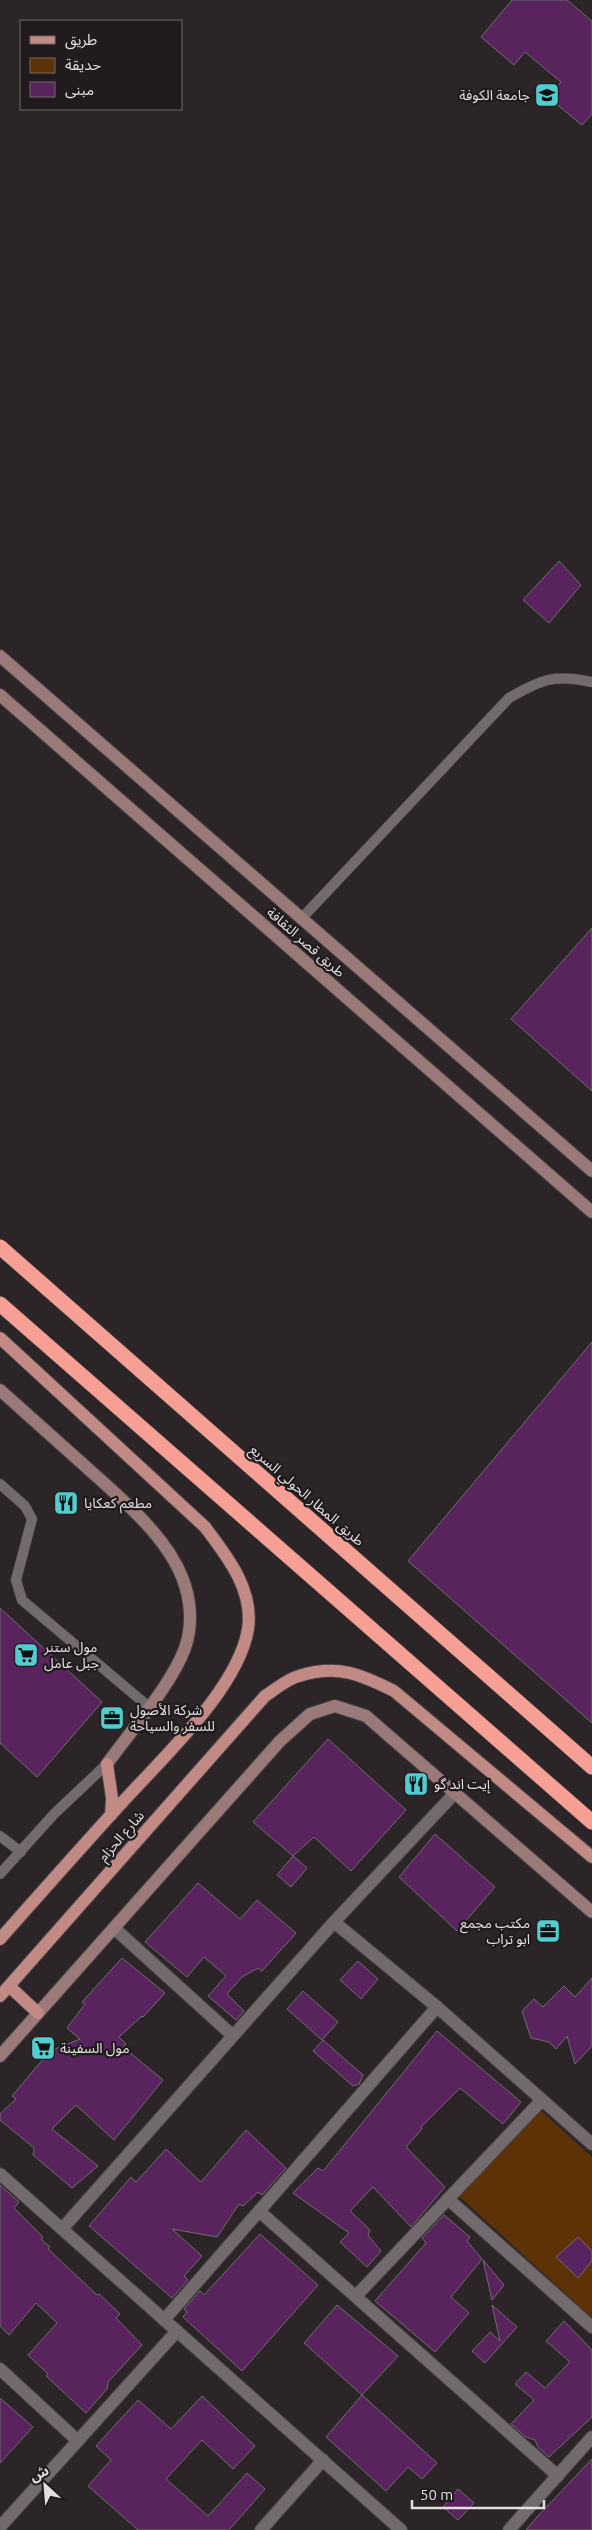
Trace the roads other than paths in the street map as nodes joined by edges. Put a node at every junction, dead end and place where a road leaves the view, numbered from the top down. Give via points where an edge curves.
1 (0, 656) edge
2 (592, 682) edge
3 (0, 695) edge
4 (302, 918) junction
5 (592, 1171) edge
6 (592, 1212) edge
7 (0, 1247) edge
8 (0, 1304) edge
9 (0, 1338) edge
10 (0, 1390) edge
11 (0, 1484) edge
12 (149, 1707) junction
13 (107, 1764) junction
14 (592, 1767) edge
15 (455, 1793) junction
16 (111, 1815) junction
17 (592, 1822) edge
18 (0, 1836) edge
19 (21, 1852) junction
20 (592, 1857) edge
21 (0, 1874) edge
22 (592, 1912) edge
23 (334, 1922) junction
24 (114, 1928) junction
25 (0, 1939) edge
26 (9, 1986) junction
27 (0, 1996) edge
28 (437, 2007) junction
29 (38, 2013) junction
30 (232, 2035) junction
31 (0, 2056) edge
32 (541, 2101) junction
33 (592, 2144) edge
34 (0, 2174) edge
35 (448, 2198) junction
36 (260, 2211) junction
37 (62, 2229) junction
38 (356, 2296) junction
39 (164, 2320) junction
40 (592, 2327) edge
41 (177, 2331) junction
42 (0, 2370) edge
43 (592, 2437) edge
44 (78, 2441) junction
45 (323, 2460) junction
46 (558, 2476) junction
47 (0, 2527) edge
48 (261, 2530) edge
49 (401, 2530) edge
50 (509, 2530) edge

1 - 4 street, طريق قصر الثقافة
2 - 4 lane via 571,678 540,681 509,698
3 - 6 street, طريق قصر الثقافة
4 - 5 street, طريق قصر الثقافة
7 - 14 highway, طريق المطار الحولي السريع
8 - 17 highway
9 - 16 main road, شارع الحزام via 205,1527 229,1559 245,1594 248,1628 240,1654 213,1702
10 - 12 street via 150,1528 182,1576 189,1600 190,1624 185,1647 175,1669
11 - 12 lane via 25,1506 32,1519 16,1580 22,1600
12 - 13 street
13 - 16 main road via 111,1781
13 - 19 lane via 54,1814
15 - 22 street
15 - 23 street
15 - 24 street via 366,1716 335,1706 310,1714 280,1741
16 - 25 main road, شارع الحزام
18 - 19 lane
19 - 21 lane
20 - 26 main road, شارع الحزام via 394,1691 363,1675 336,1669 297,1676 265,1696
23 - 28 street
23 - 30 street
24 - 29 street
24 - 30 street
26 - 27 main road, شارع الحزام
26 - 29 main road
28 - 32 street
28 - 36 street
29 - 31 street
30 - 37 street
32 - 33 street
32 - 35 street
34 - 37 street
35 - 38 street
35 - 40 street
36 - 38 street
36 - 39 street
37 - 39 street
38 - 46 street
39 - 41 street
41 - 44 street
41 - 45 street
42 - 44 street
43 - 46 street
44 - 47 street
45 - 48 street
45 - 49 street
46 - 50 street

